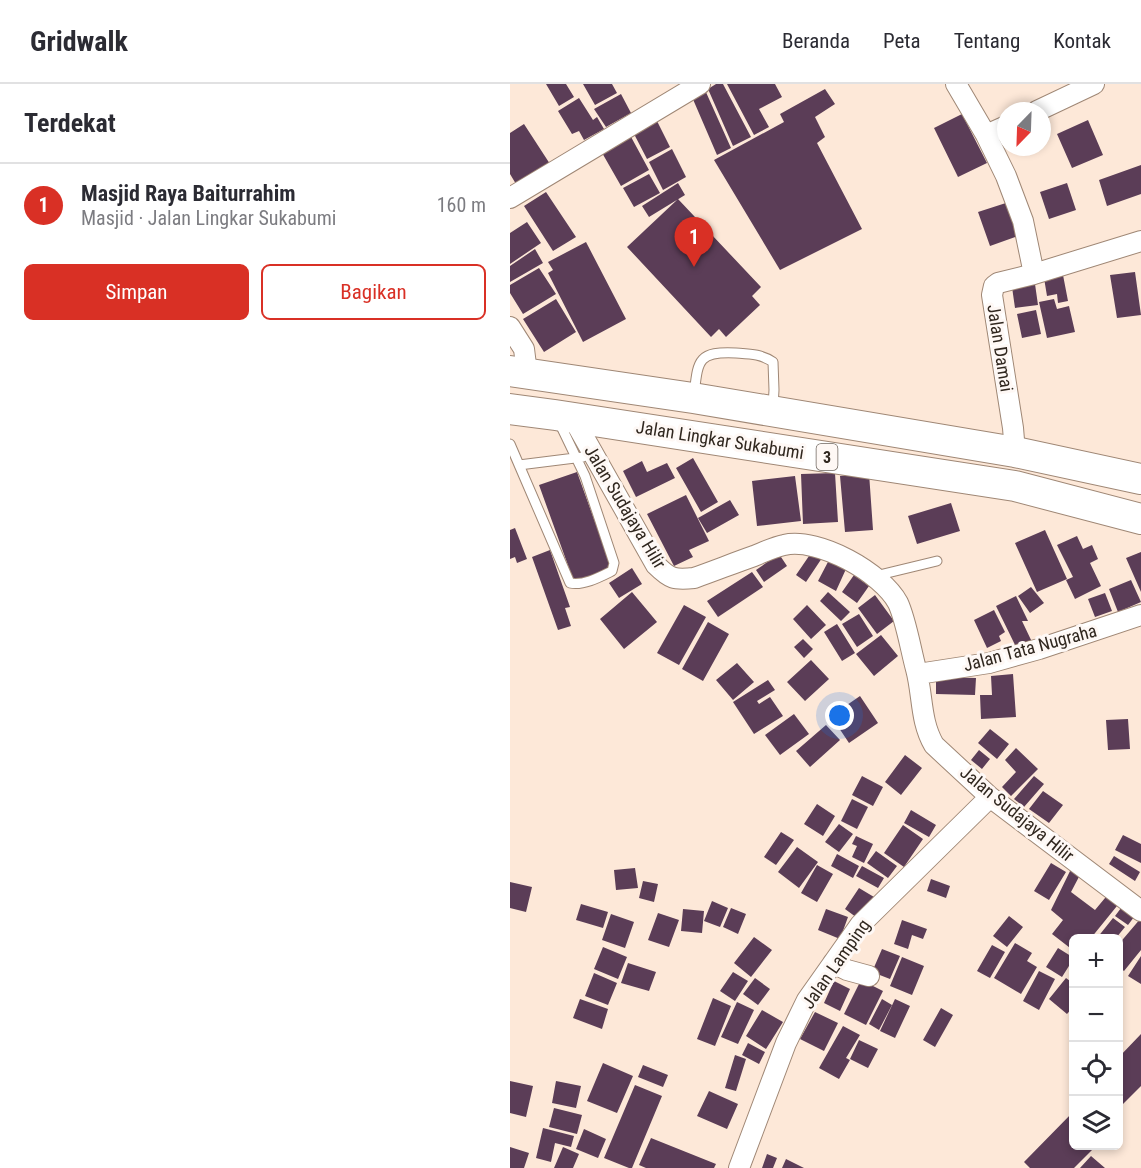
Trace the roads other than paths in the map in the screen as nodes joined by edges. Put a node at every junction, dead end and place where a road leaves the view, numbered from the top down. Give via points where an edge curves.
1 (700, 84) edge
2 (956, 84) edge
3 (1094, 84) edge
4 (1051, 104) edge
5 (997, 130) edge
6 (986, 135) junction
7 (510, 198) edge
8 (1141, 241) edge
9 (1034, 274) junction
10 (510, 327) edge
11 (518, 372) edge
12 (693, 398) junction
13 (510, 409) edge
14 (772, 411) junction
15 (564, 416) junction
16 (510, 444) edge
17 (1015, 452) junction
18 (586, 457) junction
19 (519, 465) junction
20 (1141, 479) edge
21 (1141, 519) edge
22 (937, 561) dead end
23 (872, 577) junction
24 (1141, 615) edge
25 (918, 674) junction
26 (990, 797) junction
27 (1141, 910) edge
28 (833, 963) junction
29 (868, 976) dead end
30 (739, 1168) edge

1 - 7 street
2 - 6 street
3 - 4 street
5 - 6 street
6 - 9 street via 1023,221
8 - 9 street
9 - 17 street, Jalan Damai via 998,283 992,290
10 - 11 street via 524,349
11 - 12 main road, Jalan Lingkar Sukabumi / 3
12 - 14 main road, Jalan Lingkar Sukabumi / 3
12 - 14 lane via 697,369 714,352 762,355 773,362
13 - 15 main road, Jalan Lingkar Sukabumi / 3
14 - 17 main road, Jalan Lingkar Sukabumi / 3
15 - 18 street, Jalan Sudajaya Hilir
15 - 21 main road, Jalan Lingkar Sukabumi / 3 via 1016,486
16 - 19 lane
17 - 20 main road, Jalan Lingkar Sukabumi / 3
18 - 19 lane
18 - 19 lane via 615,563 612,571 578,584 569,581
18 - 23 street, Jalan Sudajaya Hilir via 656,566 668,576 694,578 786,544 829,550
22 - 23 lane
23 - 25 street, Jalan Sudajaya Hilir via 898,604
24 - 25 street, Jalan Tata Nugraha via 989,663
25 - 26 street, Jalan Sudajaya Hilir via 925,723 934,745
26 - 27 street, Jalan Sudajaya Hilir
26 - 28 street, Jalan Lamping via 860,925
28 - 29 street
28 - 30 street, Jalan Lamping via 807,1000 786,1043

